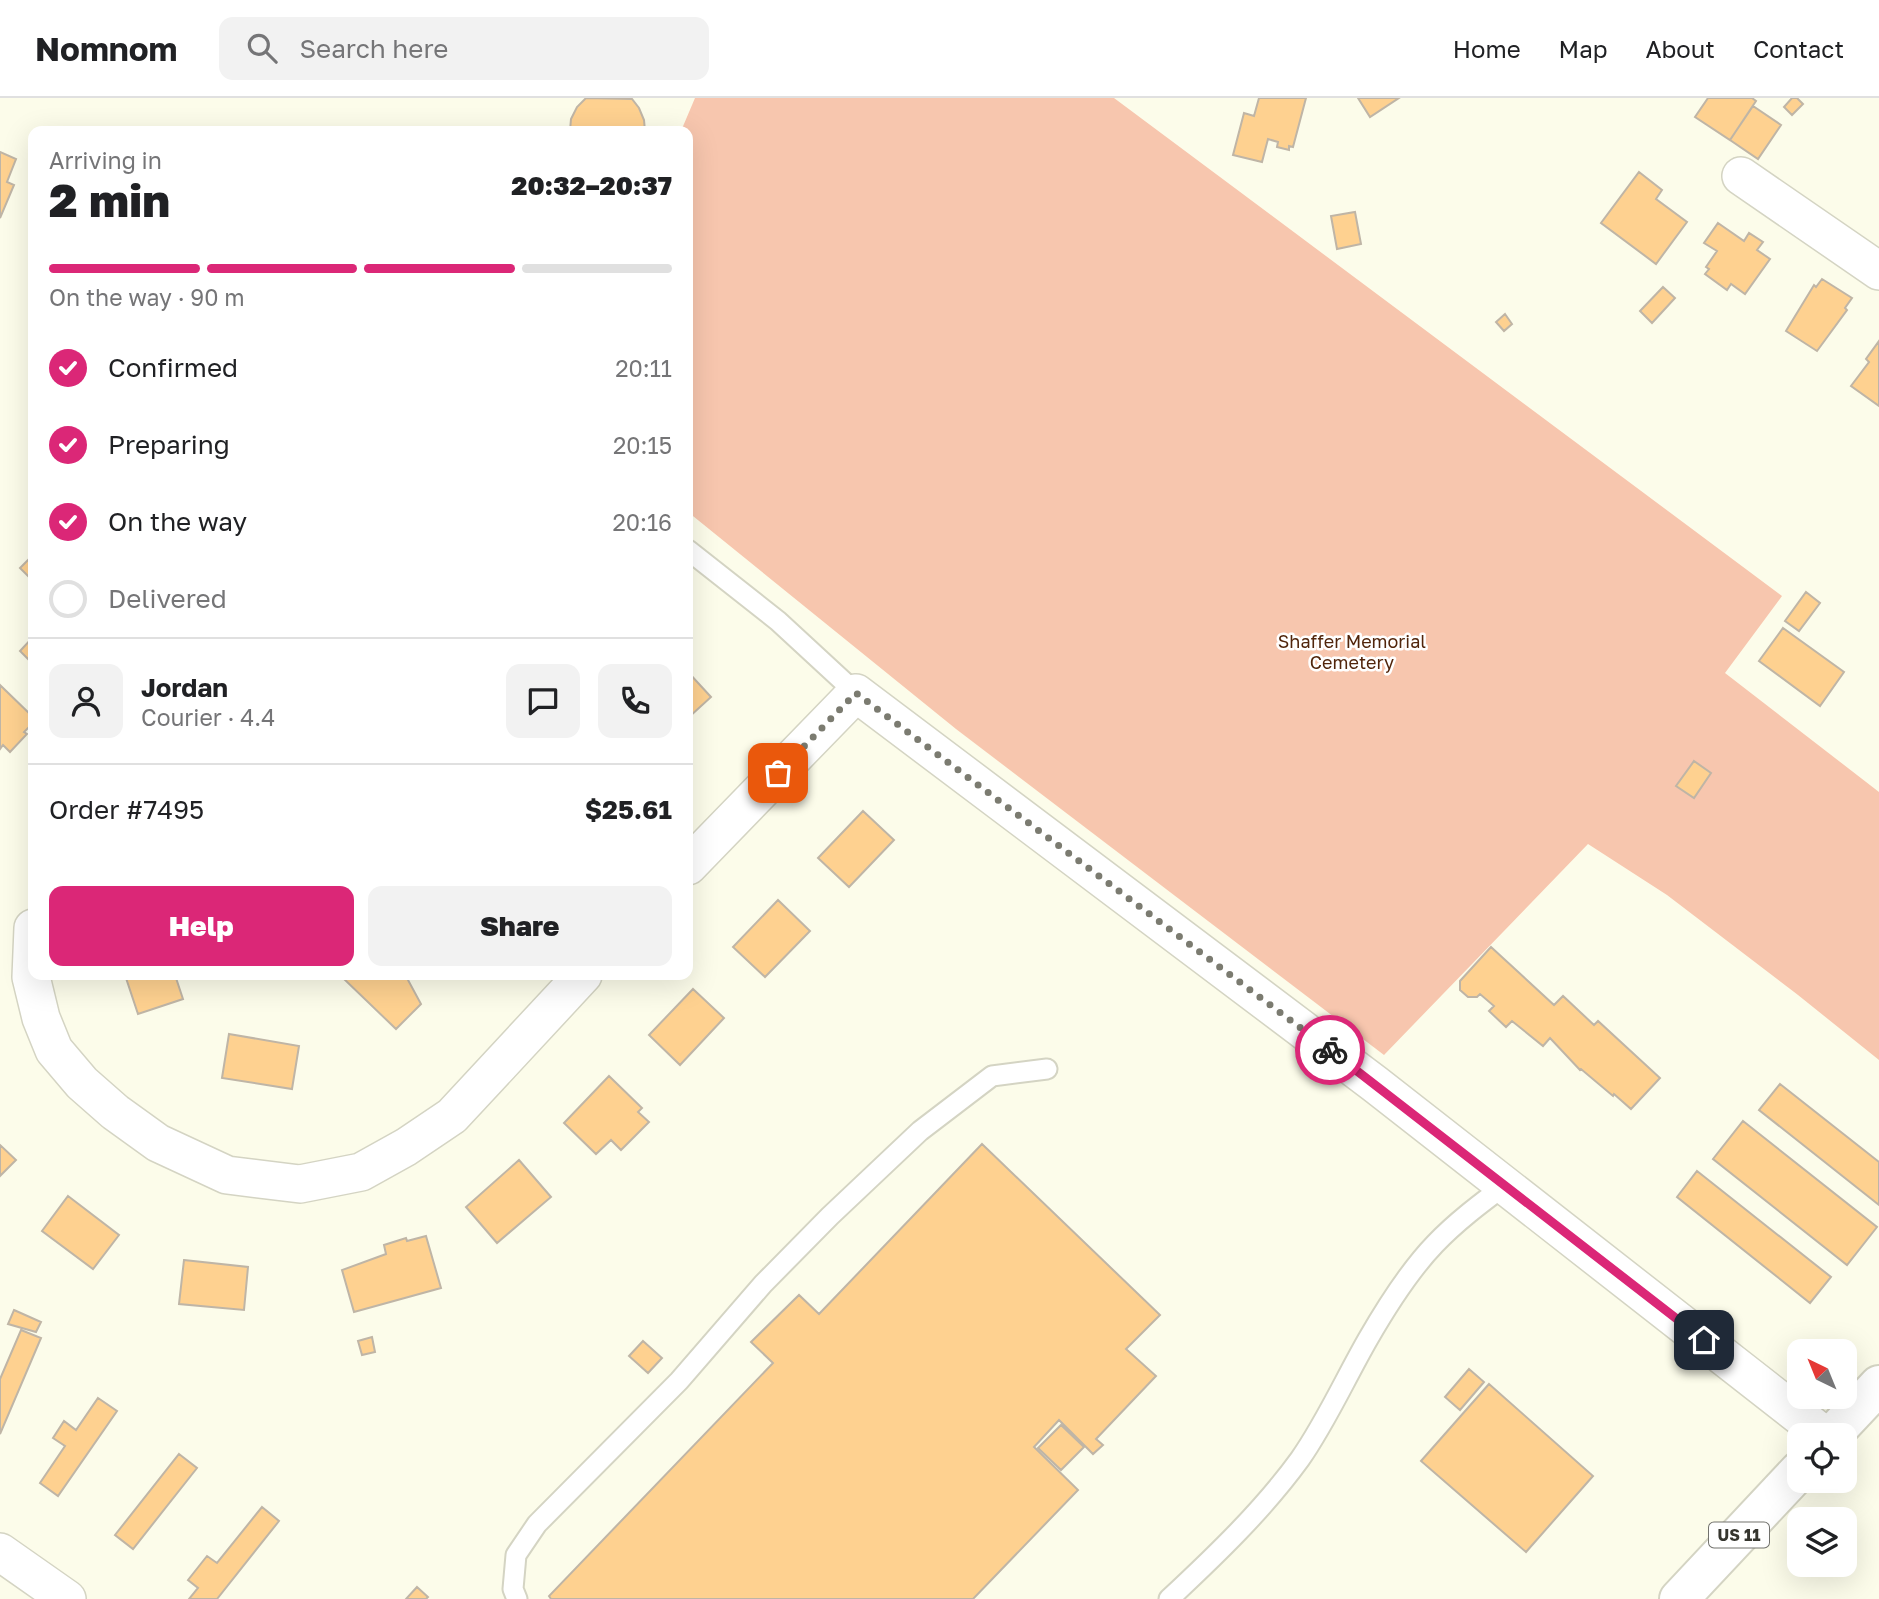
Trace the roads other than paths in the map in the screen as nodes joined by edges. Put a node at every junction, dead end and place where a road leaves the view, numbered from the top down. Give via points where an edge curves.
1 (1741, 176) dead end
2 (1879, 271) edge
3 (693, 554) edge
4 (856, 693) junction
5 (693, 861) edge
6 (32, 980) edge
7 (578, 980) edge
8 (1047, 1069) dead end
9 (1504, 1186) junction
10 (1879, 1385) edge
11 (1809, 1423) edge
12 (1843, 1423) edge
13 (1787, 1484) edge
14 (0, 1552) edge
15 (67, 1599) edge
16 (517, 1599) edge
17 (1169, 1599) edge
18 (1679, 1599) edge

1 - 2 street
3 - 4 lane via 778,621
4 - 5 street
4 - 9 street
6 - 7 street via 54,1050 115,1112 159,1143 227,1175 300,1184 361,1172 452,1116
8 - 16 lane via 992,1076 920,1131 830,1216 763,1284 679,1381 537,1524 516,1555 513,1590
9 - 11 street
9 - 17 lane via 1434,1245 1381,1318 1301,1458 1234,1535
10 - 12 main road
13 - 18 main road, US 11
14 - 15 street

